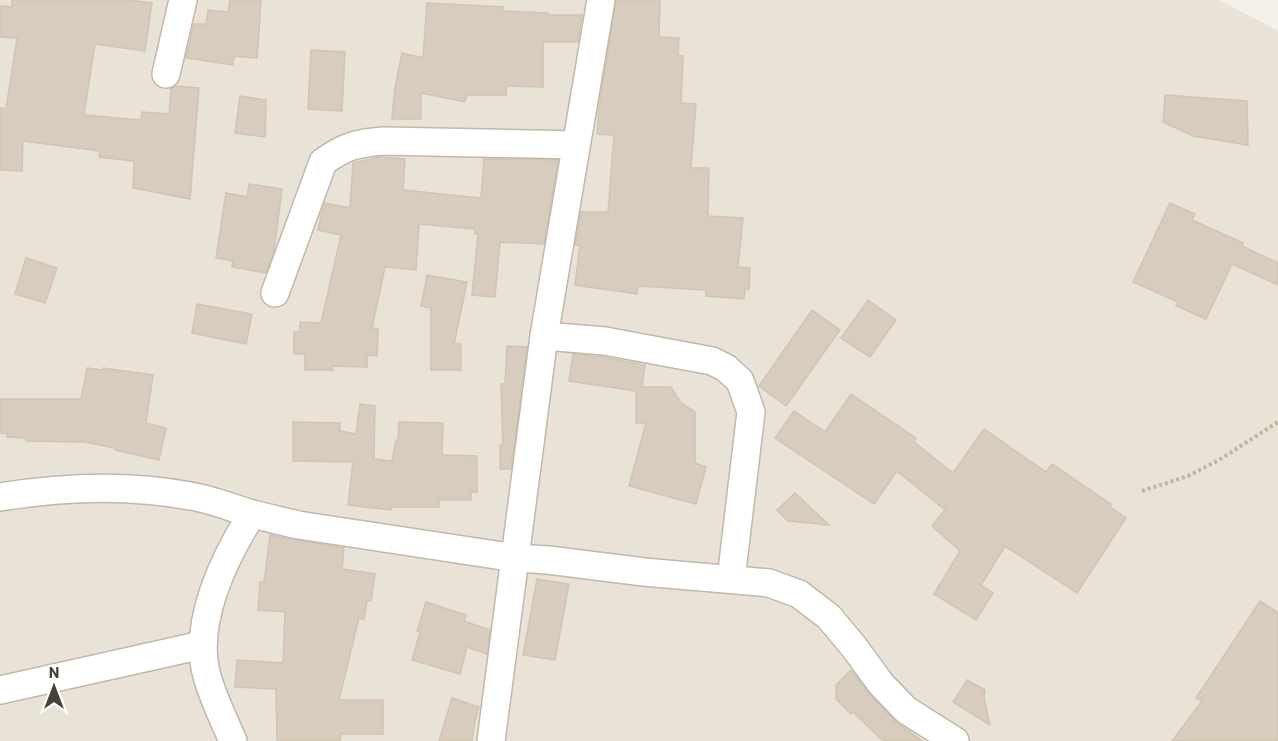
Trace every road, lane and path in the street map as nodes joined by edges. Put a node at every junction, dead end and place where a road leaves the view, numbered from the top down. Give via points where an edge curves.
1 (183, 0) edge
2 (601, 0) edge
3 (166, 74) dead end
4 (576, 145) junction
5 (275, 293) dead end
6 (544, 336) junction
7 (1278, 422) edge
8 (1142, 491) dead end
9 (0, 497) edge
10 (252, 514) junction
11 (516, 558) junction
12 (731, 579) junction
13 (202, 645) junction
14 (0, 690) edge
15 (233, 741) edge
16 (491, 741) edge
17 (955, 741) edge

1 - 3 street
2 - 4 street
4 - 5 street via 384,141 342,149 323,162
4 - 6 street
6 - 11 street
6 - 12 street via 605,341 712,361 740,381 751,412
7 - 8 path via 1188,476
9 - 10 street via 90,488 150,490 192,496
10 - 11 street via 298,525
10 - 13 street via 226,561 207,614
11 - 12 street
11 - 16 street
12 - 17 street via 770,583 799,594 829,617 906,710
13 - 14 street
13 - 15 street via 206,675

